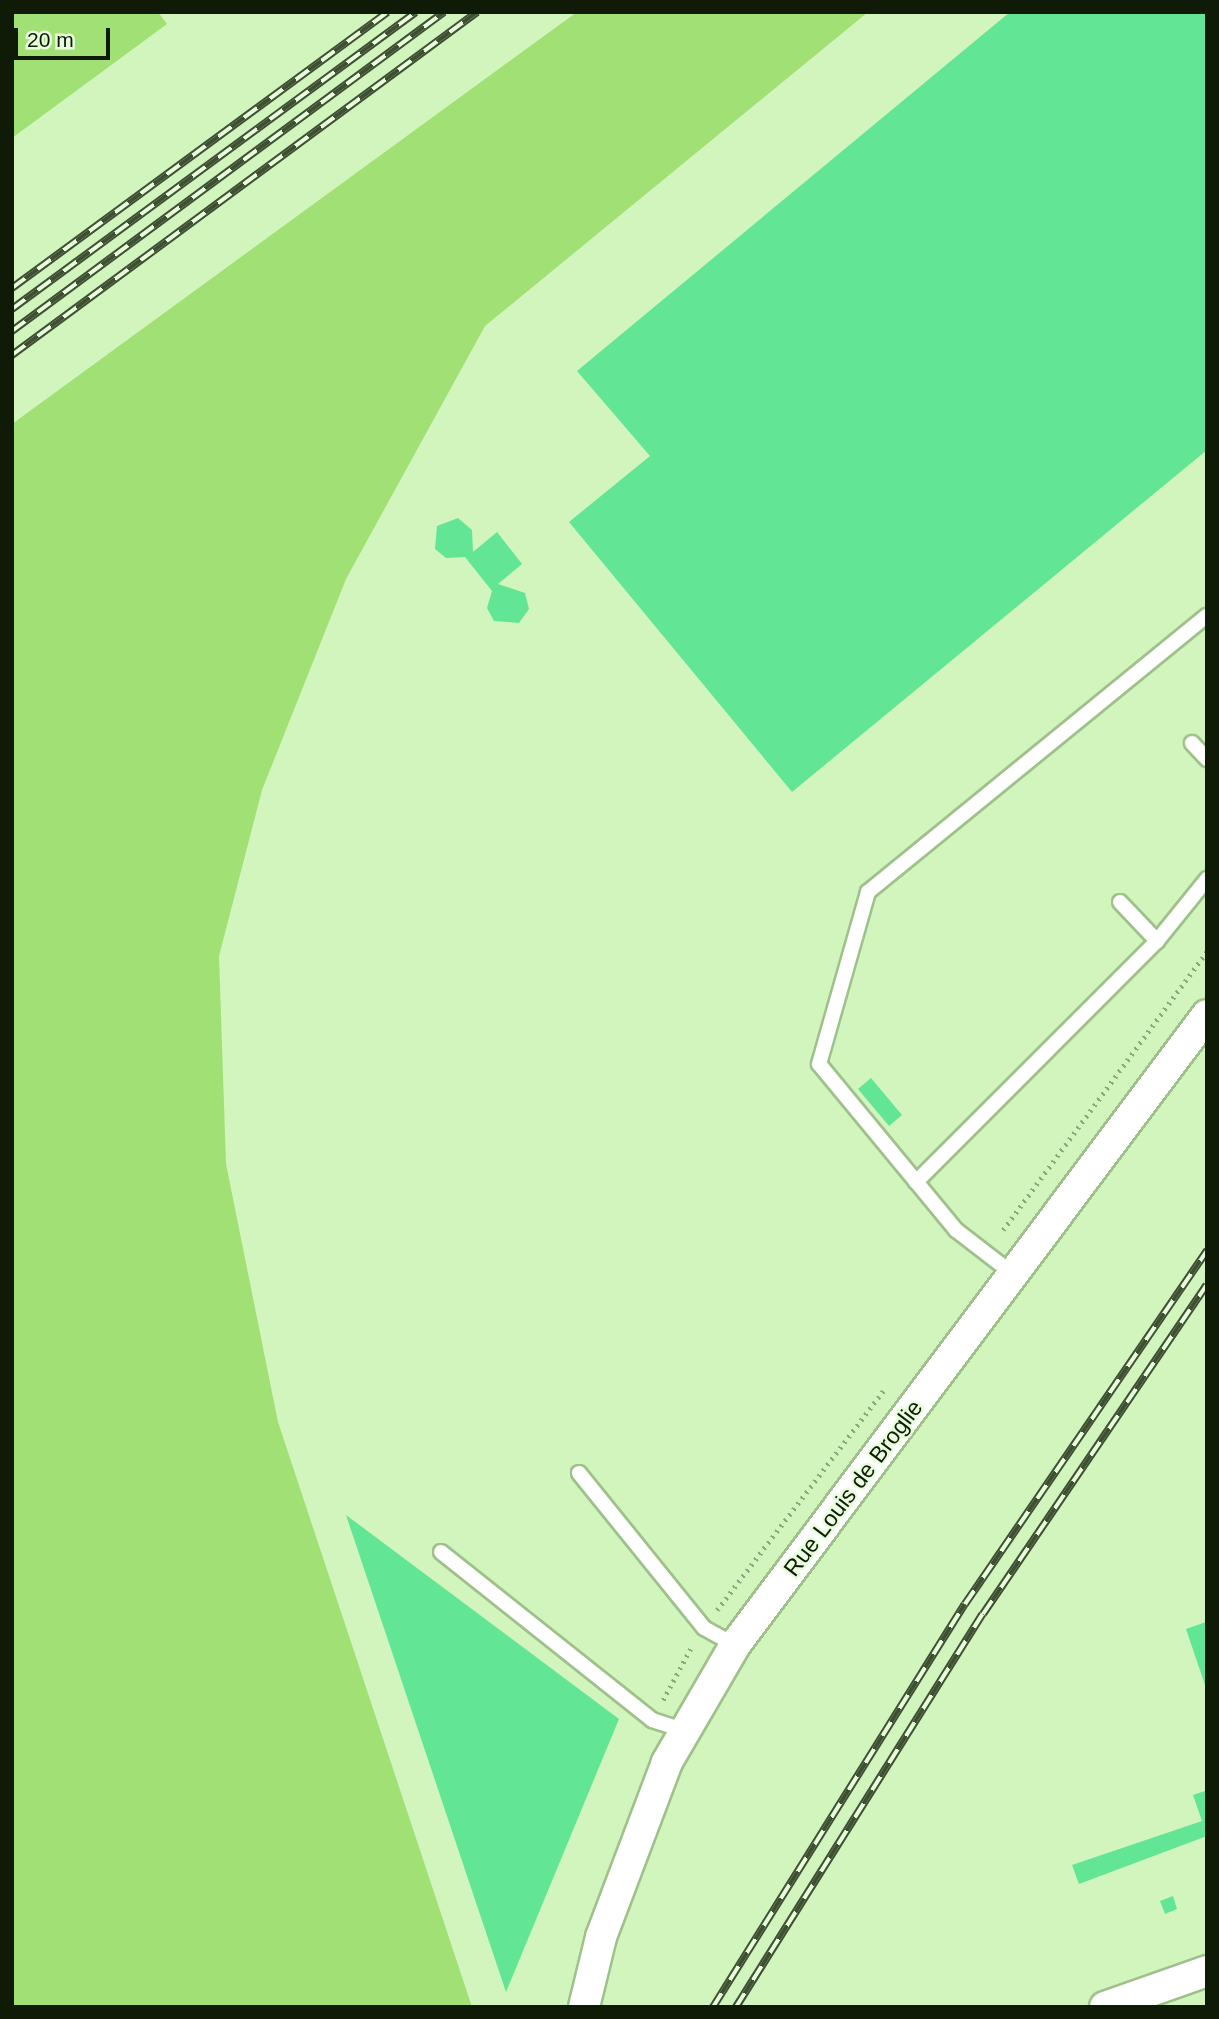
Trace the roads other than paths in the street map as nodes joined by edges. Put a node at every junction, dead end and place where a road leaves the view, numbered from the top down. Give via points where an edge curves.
1 (1207, 616) edge
2 (1192, 743) dead end
3 (1207, 759) edge
4 (1207, 879) edge
5 (1120, 902) dead end
6 (1157, 942) junction
7 (1207, 1015) edge
8 (916, 1182) junction
9 (1013, 1274) junction
10 (579, 1473) dead end
11 (441, 1552) dead end
12 (735, 1645) junction
13 (683, 1730) junction
14 (1207, 1971) edge
15 (584, 2007) edge
16 (1105, 2007) edge

1 - 8 lane via 868,891 819,1064
2 - 3 lane
4 - 6 lane
5 - 6 lane
6 - 8 lane
7 - 9 street, Rue Louis de Broglie
8 - 9 lane via 956,1230
9 - 12 street, Rue Louis de Broglie
10 - 12 lane via 704,1628
11 - 13 lane via 652,1720
12 - 13 street, Rue Louis de Broglie
13 - 15 street, Rue Louis de Broglie via 632,1848
14 - 16 street

